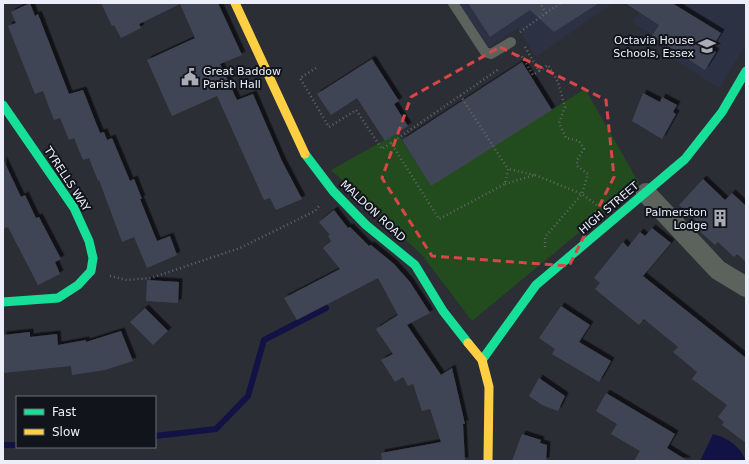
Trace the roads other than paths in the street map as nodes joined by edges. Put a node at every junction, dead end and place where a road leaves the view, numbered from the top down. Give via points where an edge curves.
1 (236, 3) edge
2 (453, 3) edge
3 (514, 38) road end
4 (746, 71) edge
5 (3, 105) edge
6 (646, 193) junction
7 (746, 287) edge
8 (3, 302) edge
9 (482, 360) junction
10 (488, 461) edge

1 - 9 street, MALDON ROAD via 301,148 333,191 366,225 415,265 443,311
2 - 3 lane via 485,52 491,54
4 - 6 street, HIGH STREET via 722,112 685,159
5 - 8 street, TYRELLS WAY via 74,208 89,241 93,258 91,270 78,286 58,298
6 - 7 street via 718,270
6 - 9 street, HIGH STREET via 536,285
9 - 10 street via 489,387

